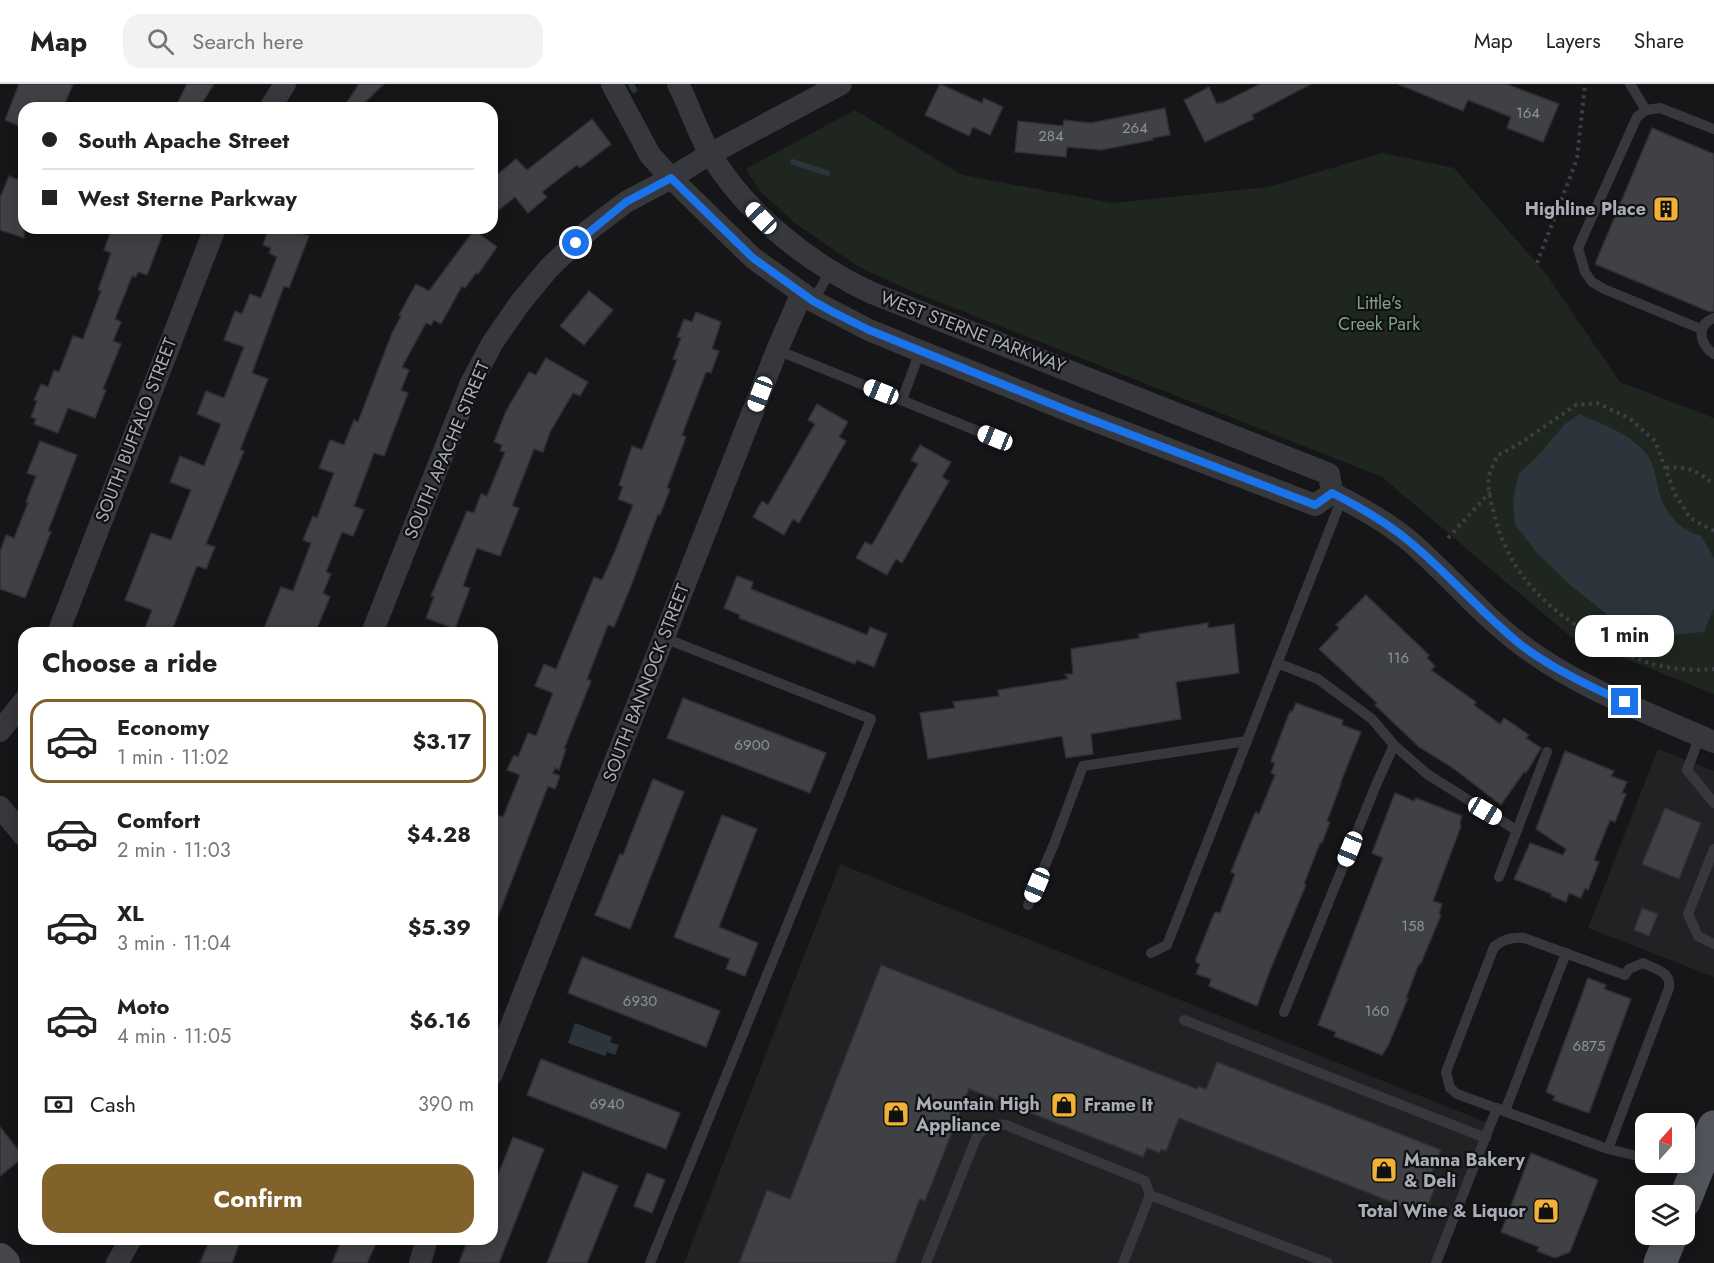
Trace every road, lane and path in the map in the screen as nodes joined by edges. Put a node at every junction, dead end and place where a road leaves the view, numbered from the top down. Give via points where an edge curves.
1 (285, 84) edge
2 (612, 84) edge
3 (678, 84) edge
4 (841, 84) edge
5 (1586, 84) edge
6 (1630, 84) edge
7 (274, 102) edge
8 (1646, 110) junction
9 (1714, 129) edge
10 (710, 154) junction
11 (671, 178) junction
12 (213, 234) edge
13 (1537, 262) dead end
14 (831, 270) junction
15 (807, 297) junction
16 (1714, 318) edge
17 (1701, 329) junction
18 (777, 350) junction
19 (920, 351) junction
20 (1714, 354) edge
21 (1047, 361) junction
22 (1034, 397) junction
23 (902, 400) junction
24 (995, 438) dead end
25 (1666, 468) junction
26 (1714, 484) edge
27 (1490, 492) junction
28 (1337, 496) junction
29 (1714, 531) edge
30 (1448, 538) dead end
31 (60, 627) edge
32 (374, 627) edge
33 (664, 638) junction
34 (1277, 663) junction
35 (1714, 669) edge
36 (18, 708) edge
37 (0, 730) edge
38 (1707, 739) edge
39 (1247, 741) junction
40 (1394, 745) junction
41 (1547, 752) dead end
42 (1714, 803) edge
43 (0, 807) edge
44 (18, 829) edge
45 (1516, 830) junction
46 (1714, 849) edge
47 (1499, 877) dead end
48 (1028, 905) dead end
49 (1714, 944) edge
50 (1151, 953) dead end
51 (1566, 953) junction
52 (1284, 1012) dead end
53 (1184, 1020) dead end
54 (498, 1059) edge
55 (1501, 1110) junction
56 (1714, 1126) edge
57 (1486, 1138) junction
58 (1608, 1149) junction
59 (1635, 1155) edge
60 (1673, 1173) edge
61 (1687, 1185) edge
62 (1691, 1185) edge
63 (1150, 1195) junction
64 (128, 1245) edge
65 (425, 1245) edge
66 (1667, 1245) edge
67 (0, 1259) edge
68 (4, 1263) edge
69 (117, 1263) edge
70 (420, 1263) edge
71 (650, 1263) edge
72 (926, 1263) edge
73 (1123, 1263) edge
74 (1328, 1263) edge
75 (1436, 1263) edge
76 (1660, 1263) edge

1 - 7 street
2 - 11 street, WEST STERNE PARKWAY via 650,154
3 - 10 street, WEST STERNE PARKWAY
4 - 10 street, SOUTH APACHE STREET
5 - 13 path via 1578,159
6 - 8 lane
8 - 9 lane via 1660,108
8 - 17 lane via 1636,117 1578,248 1580,259 1592,282 1604,289
10 - 11 street, SOUTH APACHE STREET
10 - 14 street, WEST STERNE PARKWAY via 735,190 774,231
11 - 15 street, WEST STERNE PARKWAY via 753,258
11 - 32 street, SOUTH APACHE STREET via 626,202 589,230 549,268 493,342 471,383
12 - 31 street, SOUTH BUFFALO STREET
14 - 15 lane
14 - 21 street, WEST STERNE PARKWAY via 872,293
15 - 18 street, SOUTH BANNOCK STREET
15 - 19 street, WEST STERNE PARKWAY via 869,330
16 - 17 lane
17 - 20 lane via 1703,345
18 - 23 lane
18 - 33 street, SOUTH BANNOCK STREET
19 - 22 street, WEST STERNE PARKWAY
19 - 23 lane
21 - 22 street
21 - 28 street, WEST STERNE PARKWAY via 1329,474
22 - 28 street, WEST STERNE PARKWAY via 1315,505
23 - 24 lane
25 - 26 path via 1684,466
25 - 27 path via 1655,441 1629,418 1597,403 1576,405 1497,456 1489,478
25 - 29 path via 1675,494 1690,518
27 - 30 path
27 - 35 path via 1499,534 1515,565 1550,607 1590,635 1642,660 1672,668
28 - 34 lane
28 - 38 street via 1383,521 1411,543 1498,626 1551,666
33 - 54 street, SOUTH BANNOCK STREET
33 - 71 lane via 871,719
34 - 39 lane
34 - 40 lane via 1318,679 1372,719
36 - 37 street
38 - 42 lane via 1687,770
39 - 48 lane via 1083,766
39 - 50 lane via 1167,945
40 - 45 lane via 1427,774
40 - 52 lane
41 - 45 lane
43 - 44 street
45 - 47 lane
46 - 49 lane via 1688,914 1698,936
51 - 55 lane
51 - 55 lane via 1513,937 1494,947 1446,1072 1450,1088 1457,1094
51 - 58 lane via 1625,975 1643,963 1664,972 1670,983
53 - 57 lane
55 - 57 lane
55 - 58 lane
56 - 62 main road
57 - 75 lane
58 - 59 lane
60 - 61 lane
63 - 72 lane via 1145,1181 994,1123 976,1136
63 - 73 lane
63 - 74 lane
64 - 69 street
65 - 70 street
66 - 76 main road
67 - 68 street

